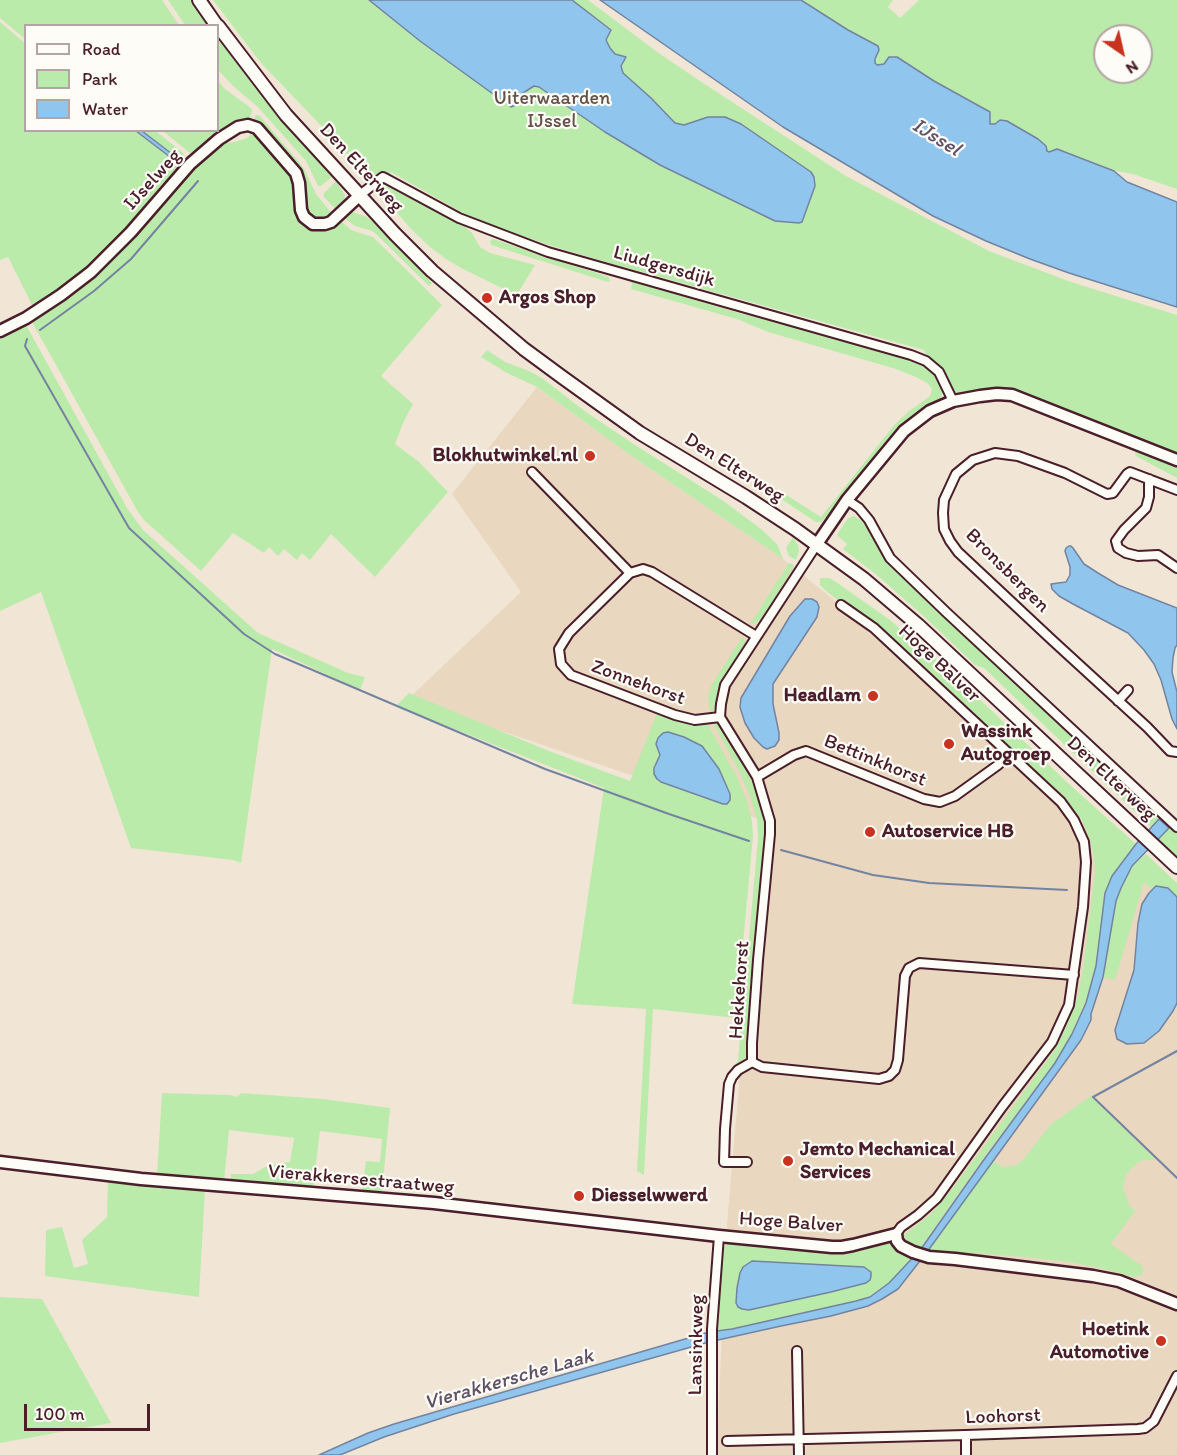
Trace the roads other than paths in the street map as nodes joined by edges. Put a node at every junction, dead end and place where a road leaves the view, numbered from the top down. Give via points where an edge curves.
1 (199, 0) edge
2 (216, 24) edge
3 (219, 29) edge
4 (360, 195) junction
5 (0, 331) edge
6 (953, 401) junction
7 (1177, 460) edge
8 (532, 472) dead end
9 (1149, 479) junction
10 (1177, 490) edge
11 (848, 500) junction
12 (817, 544) junction
13 (1177, 568) edge
14 (630, 573) junction
15 (841, 605) dead end
16 (756, 636) junction
17 (1128, 690) dead end
18 (1118, 701) junction
19 (720, 717) junction
20 (1177, 752) edge
21 (1008, 754) junction
22 (757, 777) junction
23 (1177, 826) edge
24 (1177, 867) edge
25 (1074, 975) junction
26 (752, 1062) junction
27 (0, 1162) edge
28 (747, 1162) dead end
29 (896, 1234) junction
30 (718, 1236) junction
31 (1177, 1304) edge
32 (797, 1351) dead end
33 (1177, 1376) edge
34 (966, 1435) junction
35 (800, 1438) junction
36 (727, 1441) dead end
37 (712, 1455) edge
38 (800, 1455) edge
39 (966, 1455) edge

1 - 2 main road, Den Elterweg
3 - 4 main road, Den Elterweg via 286,115
4 - 5 street, IJselweg via 331,222 313,224 301,210 296,173 257,128 238,127 190,164 91,272 26,318
4 - 6 street, Liudgersdijk via 383,177 459,218 548,252 911,355 939,372
4 - 12 main road, Den Elterweg via 432,271 524,349 640,433
6 - 7 street via 1012,395
6 - 11 street via 930,411 904,430
8 - 14 street
9 - 10 street, Bronsbergen
9 - 13 street via 1146,508 1116,542 1126,553 1158,555
9 - 18 street, Bronsbergen via 1130,472 1113,493 1107,494 1065,473 1018,456 995,453 973,460 956,474 944,500 944,529 958,552
11 - 12 street
11 - 23 street, Den Elterweg via 868,520 890,558
12 - 16 street
12 - 24 main road, Den Elterweg via 918,625
14 - 16 street via 643,569 652,572
14 - 19 street, Zonnehorst via 569,633 559,649 561,664 571,675 675,715 695,720
15 - 21 street, Hoge Balver via 874,628
16 - 19 street via 724,685
17 - 18 street
18 - 20 street, Bronsbergen via 1170,751
19 - 22 street, Hekkehorst
21 - 22 street, Bettinkhorst via 955,796 940,802 806,751
21 - 25 street via 1061,801 1084,842 1083,907
22 - 26 street, Hekkehorst via 770,834
25 - 26 street, Hekkehorst via 919,963 909,968 905,976 897,1060 889,1076 762,1067
25 - 29 street via 1069,1005 1052,1042 937,1198
26 - 28 street via 738,1070 729,1084 725,1129 724,1162
27 - 30 street, Vierakkersestraatweg via 141,1179 434,1203
29 - 30 street, Hoge Balver via 842,1247
29 - 31 street via 901,1246 929,1257 1093,1276 1119,1281
30 - 37 street, Lansinkweg via 712,1329
32 - 35 street
33 - 34 street, Loohorst via 1154,1421 1145,1428
34 - 35 street, Loohorst
34 - 39 street
35 - 36 street, Loohorst
35 - 38 street

